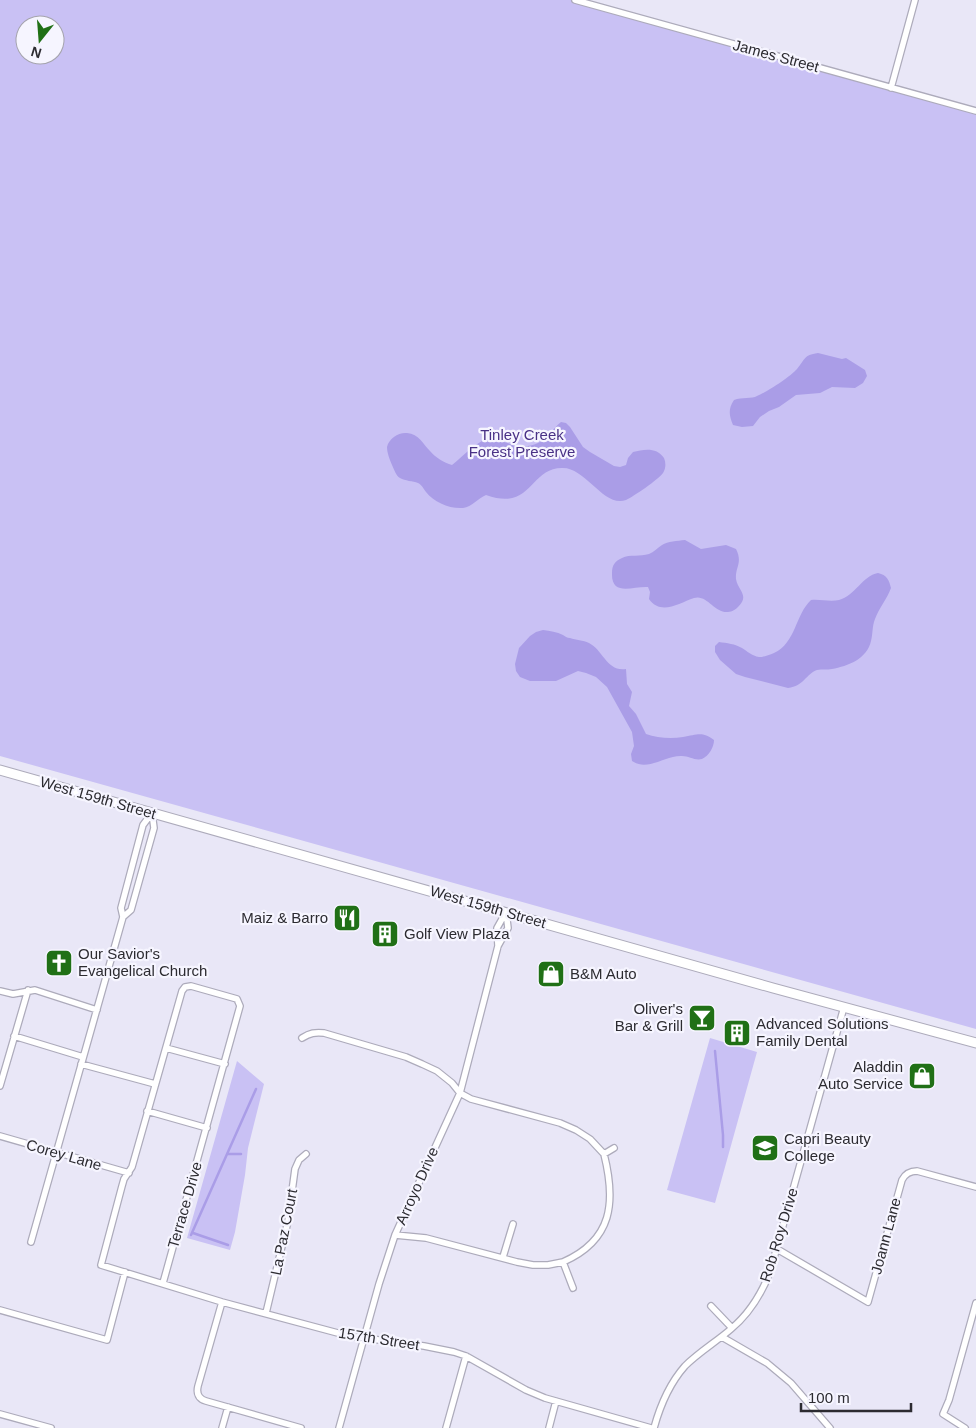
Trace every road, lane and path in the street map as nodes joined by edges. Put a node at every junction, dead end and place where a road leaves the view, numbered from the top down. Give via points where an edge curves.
1 (575, 0) edge
2 (915, 0) edge
3 (891, 88) junction
4 (976, 111) edge
5 (0, 770) edge
6 (152, 813) junction
7 (506, 912) junction
8 (123, 917) junction
9 (498, 946) junction
10 (28, 990) junction
11 (0, 991) edge
12 (844, 1007) junction
13 (97, 1010) junction
14 (14, 1036) junction
15 (302, 1038) dead end
16 (976, 1043) edge
17 (166, 1048) junction
18 (83, 1057) junction
19 (81, 1064) junction
20 (225, 1064) junction
21 (156, 1084) junction
22 (0, 1086) edge
23 (460, 1093) junction
24 (147, 1111) junction
25 (207, 1128) junction
26 (0, 1136) edge
27 (614, 1148) dead end
28 (56, 1153) junction
29 (306, 1154) dead end
30 (604, 1154) junction
31 (129, 1172) junction
32 (976, 1187) edge
33 (513, 1224) dead end
34 (395, 1235) junction
35 (31, 1242) dead end
36 (777, 1249) junction
37 (503, 1257) junction
38 (562, 1262) junction
39 (101, 1265) joint
40 (125, 1272) junction
41 (163, 1283) junction
42 (573, 1288) dead end
43 (222, 1302) junction
44 (976, 1303) edge
45 (711, 1306) dead end
46 (0, 1310) edge
47 (266, 1313) junction
48 (732, 1328) junction
49 (722, 1336) junction
50 (363, 1338) junction
51 (466, 1356) junction
52 (556, 1401) junction
53 (228, 1407) junction
54 (0, 1414) edge
55 (51, 1428) edge
56 (222, 1428) edge
57 (302, 1428) edge
58 (339, 1428) edge
59 (446, 1428) edge
60 (549, 1428) edge
61 (652, 1428) edge
62 (830, 1428) edge
63 (965, 1428) edge

1 - 3 street, James Street
2 - 3 street
3 - 4 street, James Street
5 - 6 main road, West 159th Street
6 - 7 main road, West 159th Street
6 - 8 street via 143,825 121,908
6 - 8 street via 154,828 131,910
7 - 9 street, Arroyo Drive via 497,928
7 - 9 street, Arroyo Drive via 508,928
7 - 12 main road, West 159th Street
8 - 13 street
9 - 23 street, Arroyo Drive
10 - 11 street via 13,994
10 - 13 street
10 - 14 street
12 - 16 main road, West 159th Street
12 - 36 street, Rob Roy Drive
13 - 18 street
14 - 18 street
14 - 22 street
15 - 23 street via 316,1032 324,1033 406,1057 437,1071
17 - 20 street
17 - 20 street, Terrace Drive via 183,989 191,986 237,999 240,1006
17 - 21 street, Terrace Drive
18 - 19 street
19 - 21 street
19 - 28 street
20 - 25 street, Terrace Drive
21 - 24 street, Terrace Drive
23 - 30 street via 471,1099 560,1123 590,1139
23 - 34 street, Arroyo Drive
24 - 25 street
24 - 31 street, Terrace Drive
25 - 41 street, Terrace Drive
26 - 28 street, Corey Lane
27 - 30 street
28 - 31 street, Corey Lane
28 - 35 street
29 - 47 street, La Paz Court via 295,1169 288,1221
30 - 38 street via 610,1192 607,1217 592,1242 576,1256
31 - 39 street, Terrace Drive via 124,1179
32 - 36 street, Joann Lane via 917,1171 908,1173 902,1180 868,1302
33 - 37 street
34 - 37 street via 426,1238
34 - 50 street, Arroyo Drive
36 - 48 street, Rob Roy Drive via 758,1298
37 - 38 street via 533,1265
38 - 42 street
39 - 40 street, 157th Street
40 - 41 street, 157th Street
40 - 46 street via 107,1340
41 - 43 street, 157th Street
43 - 47 street, 157th Street
43 - 53 street via 197,1392 203,1400
44 - 63 street via 943,1414
45 - 48 street
47 - 50 street, 157th Street
48 - 49 street, Rob Roy Drive
49 - 61 street, Rob Roy Drive via 692,1360 676,1378
49 - 62 street via 767,1363 791,1383
50 - 51 street, 157th Street via 432,1347
50 - 58 street, Arroyo Drive
51 - 52 street, 157th Street via 526,1390
51 - 59 street
52 - 60 street
52 - 61 street, 157th Street
53 - 56 street
53 - 57 street
54 - 55 street

